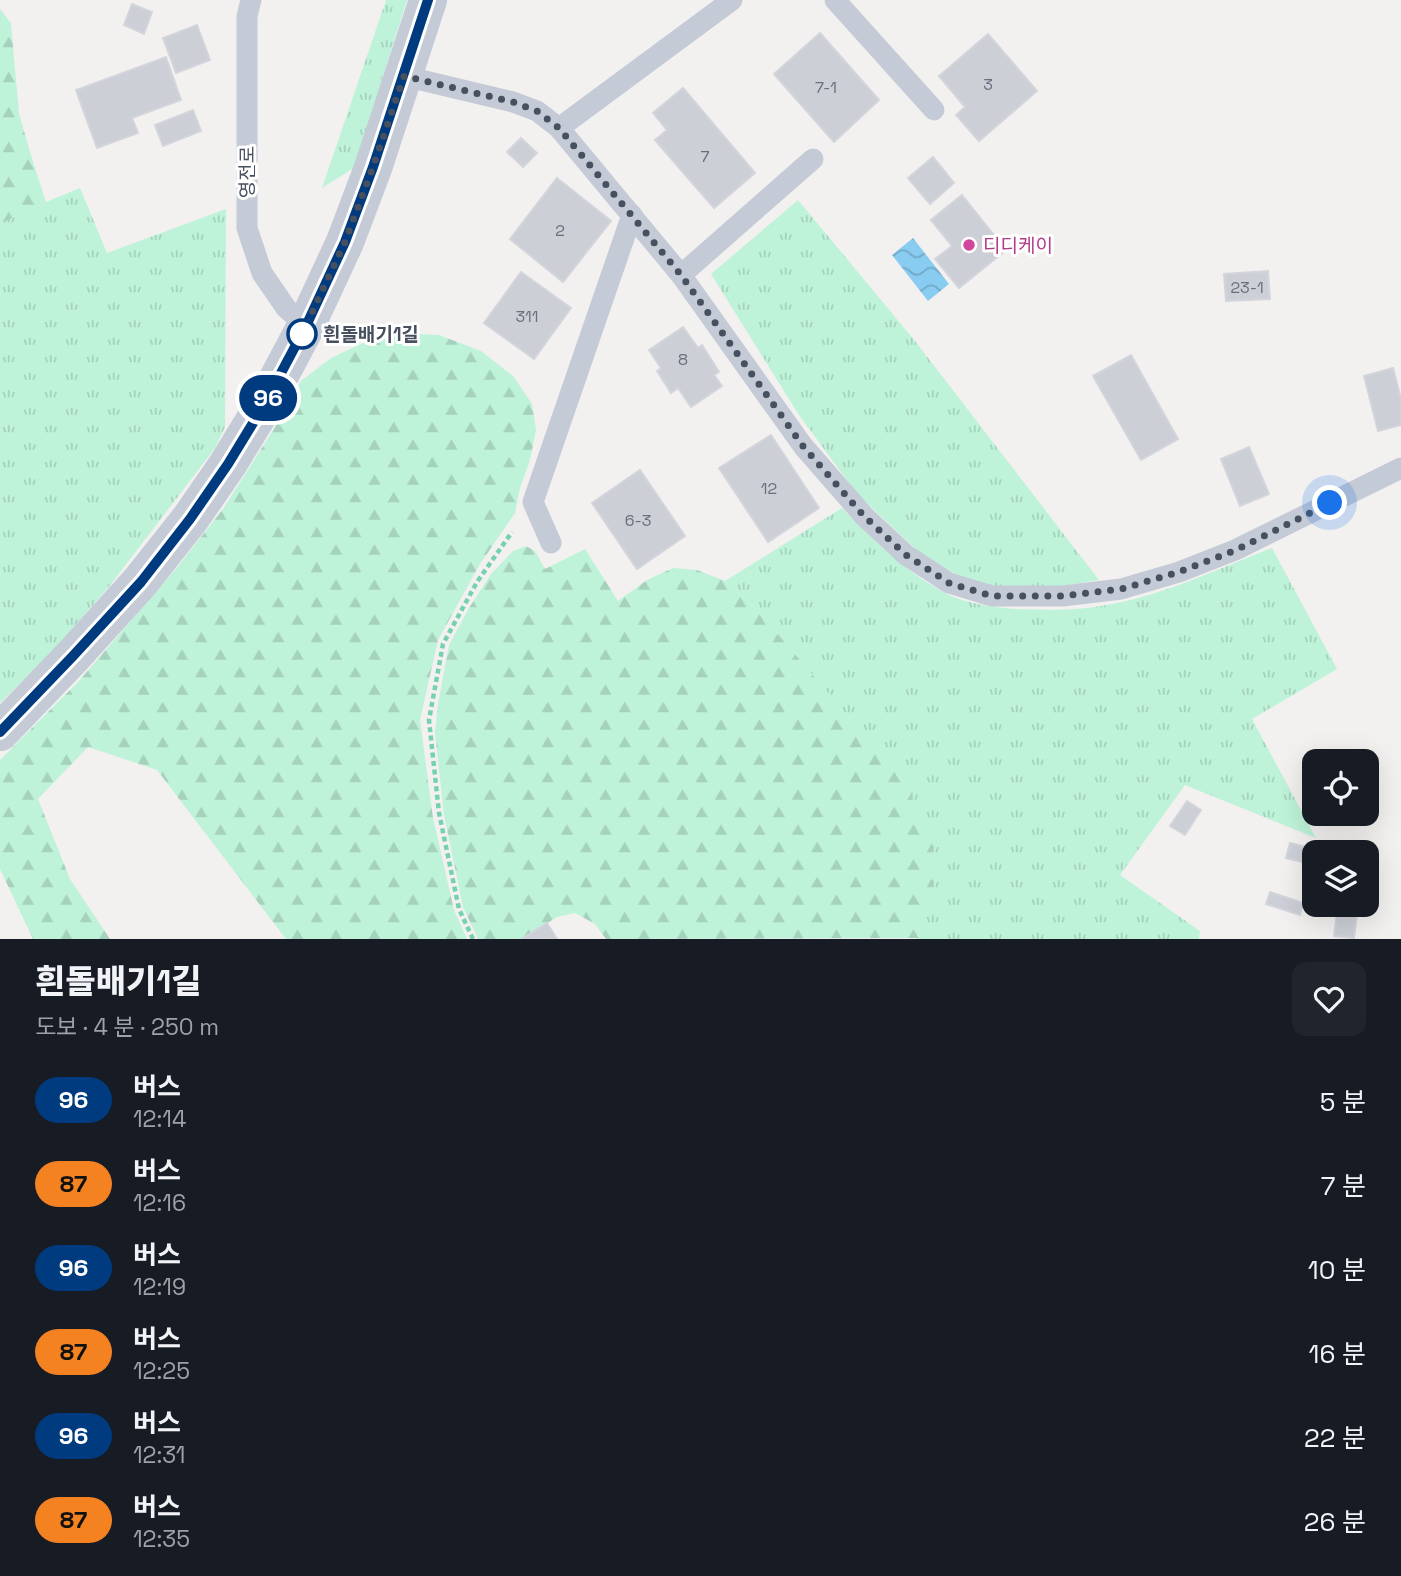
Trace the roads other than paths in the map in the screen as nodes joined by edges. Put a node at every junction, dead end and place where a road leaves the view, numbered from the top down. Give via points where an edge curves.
1 (251, 0) edge
2 (428, 0) edge
3 (732, 0) edge
4 (835, 0) edge
5 (404, 76) junction
6 (934, 110) dead end
7 (559, 128) junction
8 (813, 159) dead end
9 (632, 215) junction
10 (681, 275) junction
11 (306, 326) junction
12 (1401, 468) edge
13 (551, 543) dead end
14 (0, 732) edge

1 - 11 lane, 영전로 via 247,16 247,228 262,273 286,308
2 - 5 street
3 - 7 lane
4 - 6 lane
5 - 7 lane via 513,102 537,111
5 - 11 street via 345,242
7 - 9 lane
8 - 10 lane
9 - 10 lane
9 - 13 lane via 533,502
10 - 12 lane via 803,446 864,516 906,555 949,583 992,596 1098,592 1179,572 1236,550
11 - 14 street via 264,405 190,519 141,582

